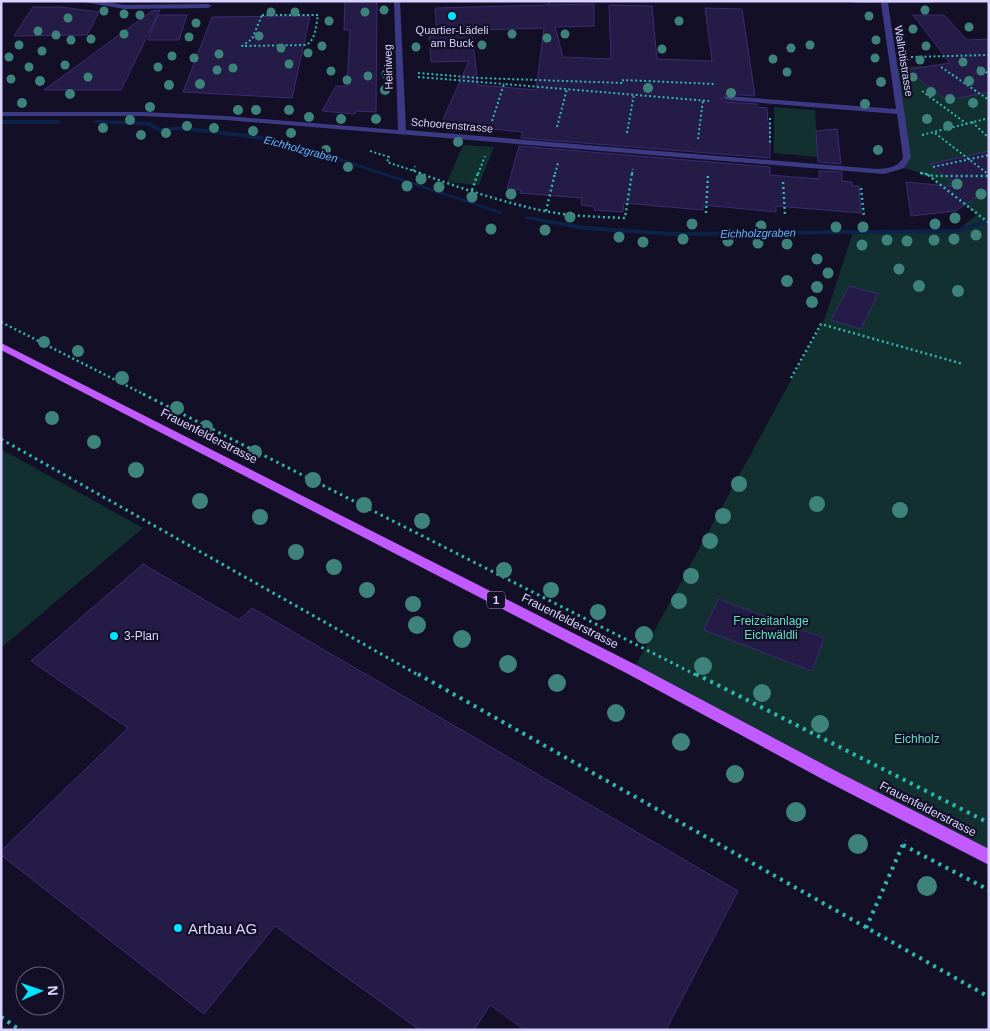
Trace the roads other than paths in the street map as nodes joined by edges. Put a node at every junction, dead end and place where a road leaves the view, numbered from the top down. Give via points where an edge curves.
1 (80, 1) edge
2 (397, 1) edge
3 (856, 1) edge
4 (932, 1) edge
5 (884, 2) edge
6 (208, 6) dead end
7 (727, 98) road end
8 (900, 112) junction
9 (1, 114) edge
10 (402, 132) junction
11 (900, 167) joint
12 (1, 346) edge
13 (989, 857) edge

1 - 6 street via 125,7
2 - 10 street, Heiniweg
3 - 5 street
4 - 5 street
5 - 8 street, Wallrütistrasse
7 - 8 street
8 - 11 street, Wallrütistrasse via 907,157 906,163
9 - 10 street, Schoorenstrasse via 200,116
10 - 11 street, Schoorenstrasse via 858,170 885,171
12 - 13 main road, Frauenfelderstrasse / 1 via 634,670

